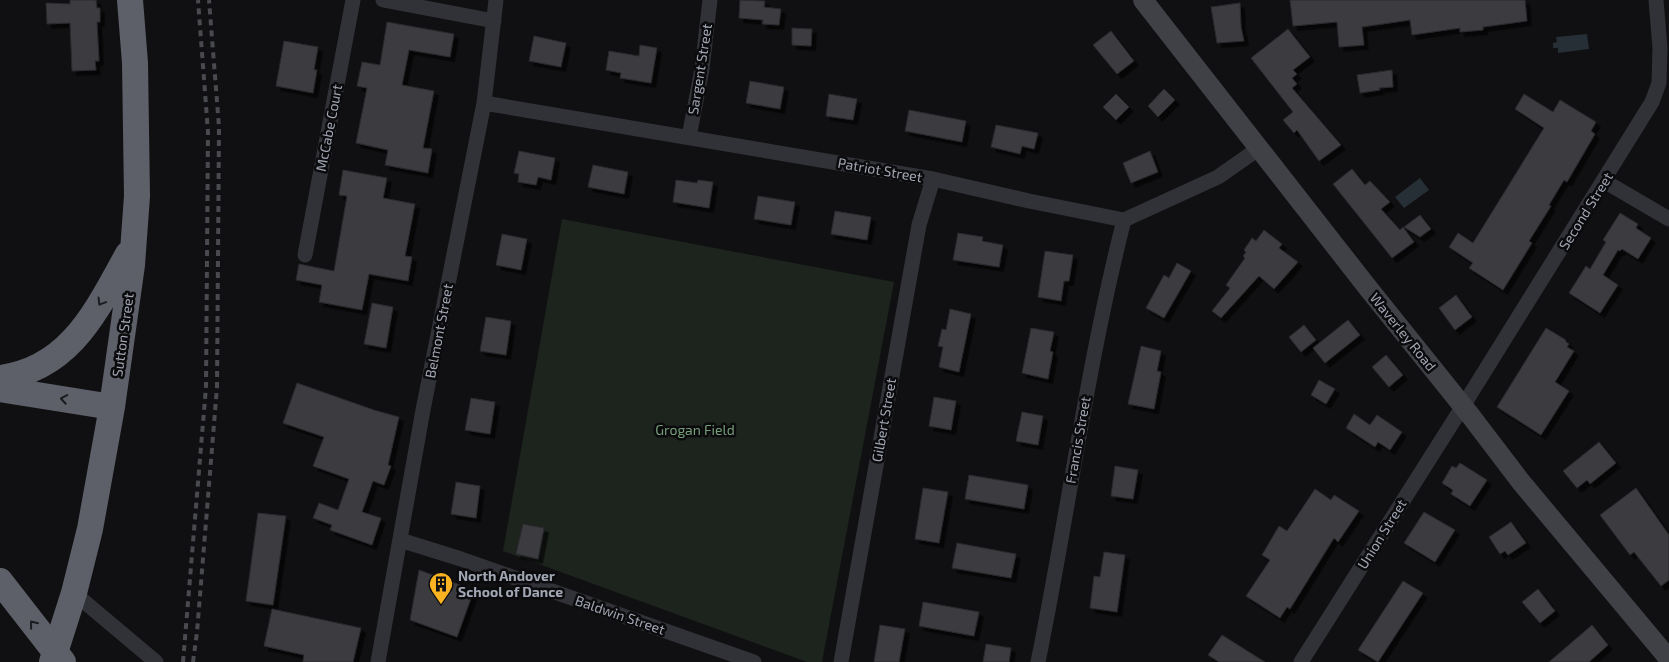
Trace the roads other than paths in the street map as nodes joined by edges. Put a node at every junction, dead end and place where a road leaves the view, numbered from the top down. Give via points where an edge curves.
1 (130, 0) edge
2 (353, 0) edge
3 (383, 0) edge
4 (496, 0) edge
5 (710, 0) edge
6 (1143, 0) edge
7 (1656, 0) edge
8 (494, 22) junction
9 (484, 103) junction
10 (689, 137) junction
11 (1258, 148) junction
12 (933, 180) junction
13 (1604, 181) junction
14 (1669, 219) edge
15 (1124, 220) junction
16 (134, 244) junction
17 (305, 255) dead end
18 (0, 378) edge
19 (0, 389) edge
20 (1463, 406) junction
21 (112, 407) junction
22 (400, 540) junction
23 (0, 581) edge
24 (74, 593) junction
25 (1669, 659) edge
26 (52, 662) edge
27 (63, 662) edge
28 (156, 662) edge
29 (378, 662) edge
30 (754, 662) edge
31 (841, 662) edge
32 (1038, 662) edge
33 (1301, 662) edge

1 - 16 highway, Sutton Street via 135,62 137,196
2 - 17 street, McCabe Court
3 - 8 street
4 - 8 street, Belmont Street
5 - 10 street, Sargent Street via 702,69
6 - 11 street, Waverley Road
7 - 13 street, Second Street via 1659,83 1652,102
8 - 9 street, Belmont Street
9 - 10 street, Patriot Street
9 - 22 street, Belmont Street
10 - 12 street, Patriot Street
11 - 15 street via 1218,177
11 - 20 street, Waverley Road
12 - 15 street, Patriot Street
12 - 31 street, Gilbert Street via 919,225
13 - 14 street
13 - 20 street, Second Street
15 - 32 street, Francis Street via 1088,382
16 -> 18 highway via 79,335 46,362 26,372
16 - 21 highway, Sutton Street
21 -> 19 highway
20 - 25 street, Waverley Road via 1521,482
20 - 33 street, Union Street
21 - 24 highway, Sutton Street via 90,529
22 - 29 street, Belmont Street
22 - 30 street, Baldwin Street
27 -> 23 highway, bridge
24 - 26 highway, Sutton Street
24 - 28 street

